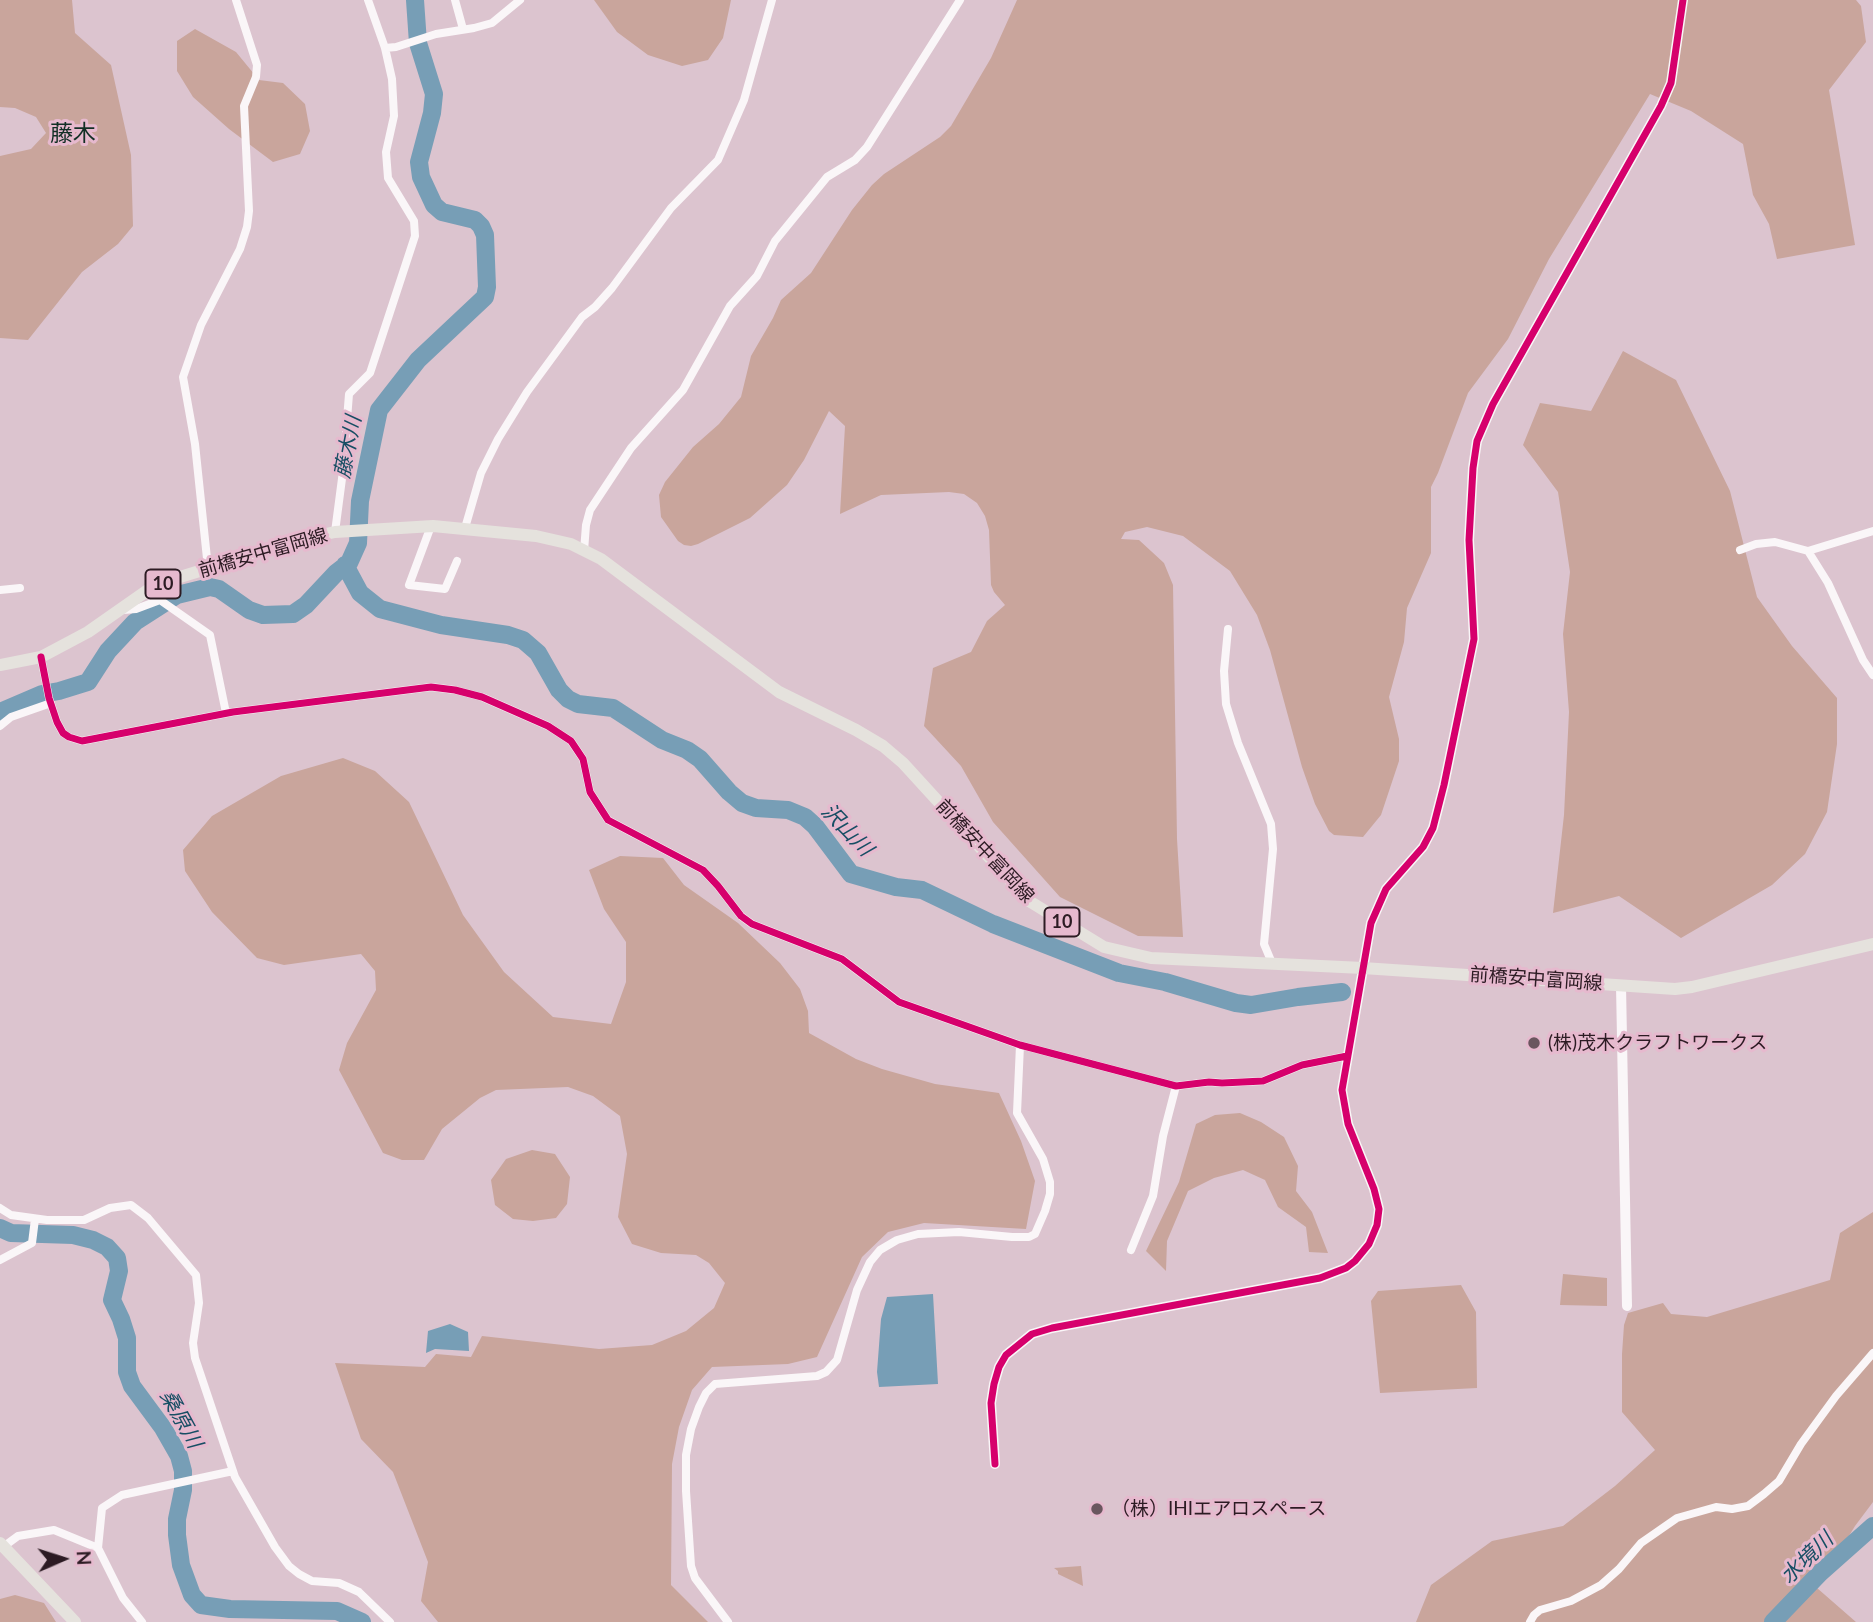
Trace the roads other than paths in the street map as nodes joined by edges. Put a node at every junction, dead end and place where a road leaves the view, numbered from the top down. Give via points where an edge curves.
1 (236, 0) edge
2 (368, 0) edge
3 (454, 0) edge
4 (520, 0) edge
5 (772, 0) edge
6 (960, 0) edge
7 (1683, 0) edge
8 (463, 30) junction
9 (385, 48) junction
10 (431, 526) junction
11 (465, 528) junction
12 (1873, 531) edge
13 (337, 532) junction
14 (1740, 550) dead end
15 (584, 551) junction
16 (1808, 551) junction
17 (457, 561) dead end
18 (208, 568) junction
19 (20, 588) dead end
20 (0, 590) edge
21 (120, 610) junction
22 (1228, 629) dead end
23 (41, 657) junction
24 (0, 665) edge
25 (1873, 675) edge
26 (50, 701) junction
27 (226, 713) junction
28 (0, 726) edge
29 (1873, 944) edge
30 (1272, 963) junction
31 (1363, 968) junction
32 (1621, 985) junction
33 (1020, 1045) junction
34 (1347, 1056) junction
35 (1176, 1086) junction
36 (0, 1208) edge
37 (35, 1219) junction
38 (1131, 1250) dead end
39 (0, 1260) edge
40 (1628, 1306) dead end
41 (1873, 1353) edge
42 (995, 1464) dead end
43 (233, 1472) junction
44 (2, 1545) edge
45 (97, 1548) junction
46 (75, 1622) edge
47 (142, 1622) edge
48 (390, 1622) edge
49 (728, 1622) edge
50 (1530, 1622) edge

1 - 18 street via 257,65 244,106 247,227 201,325 183,377
2 - 9 street
3 - 8 street
4 - 8 street via 492,23
5 - 11 street via 744,100 718,160 671,208 527,392 481,473
6 - 15 street via 867,147 827,177 775,241 757,276 730,306 684,390 631,448 590,510
7 - 31 street via 1666,94 1493,404 1477,441 1469,540 1474,639 1444,785 1428,838 1378,905
8 - 9 street
9 - 13 street via 394,116 386,152 388,178 414,221 415,236 370,373 349,394
10 - 11 main road, 前橋安中富岡線 / 10
10 - 13 main road, 前橋安中富岡線 / 10
10 - 17 street via 410,585 445,589
11 - 15 main road, 前橋安中富岡線 / 10 via 536,536
12 - 16 street
13 - 18 main road, 前橋安中富岡線 / 10
14 - 16 street via 1775,542
15 - 30 main road, 前橋安中富岡線 / 10 via 779,692 883,746 1029,901 1090,940 1151,958
16 - 25 street
18 - 21 main road, 前橋安中富岡線 / 10 via 148,590
19 - 20 street
21 - 23 main road, 前橋安中富岡線 / 10
21 - 27 street via 160,600 210,635
22 - 30 street via 1226,704 1271,824 1264,944
23 - 24 main road, 前橋安中富岡線 / 10
23 - 26 street
26 - 27 street via 63,733 82,741
26 - 28 street
27 - 33 street via 431,687 455,690 510,709 548,726 577,747 590,792 608,820 703,870 741,916 842,959 899,1002
29 - 32 main road, 前橋安中富岡線 / 10 via 1692,987
30 - 31 main road, 前橋安中富岡線 / 10
31 - 32 main road, 前橋安中富岡線 / 10
31 - 34 street
32 - 40 street
33 - 35 street
33 - 49 street via 1017,1113 1043,1159 1050,1182 1035,1234 1012,1237 959,1232 897,1240 870,1262 837,1360 826,1372 715,1384 702,1400 686,1455 689,1544 695,1578
34 - 35 street via 1303,1065 1263,1081
34 - 42 street via 1342,1090 1348,1124 1379,1209 1377,1225 1355,1261 1321,1278 1032,1334 1006,1355 994,1384
35 - 38 street via 1153,1196
36 - 37 street
37 - 39 street via 32,1243
37 - 43 street via 84,1220 110,1208 131,1205 195,1275 199,1303 195,1358
41 - 50 street via 1836,1396 1779,1481 1764,1494 1748,1506 1716,1507 1677,1518 1641,1543 1601,1585 1540,1611
43 - 45 street via 122,1495 102,1508
43 - 48 street via 289,1566 312,1581 339,1583 359,1592
44 - 45 street via 18,1536 54,1530
44 - 46 main road
45 - 47 street via 123,1598

